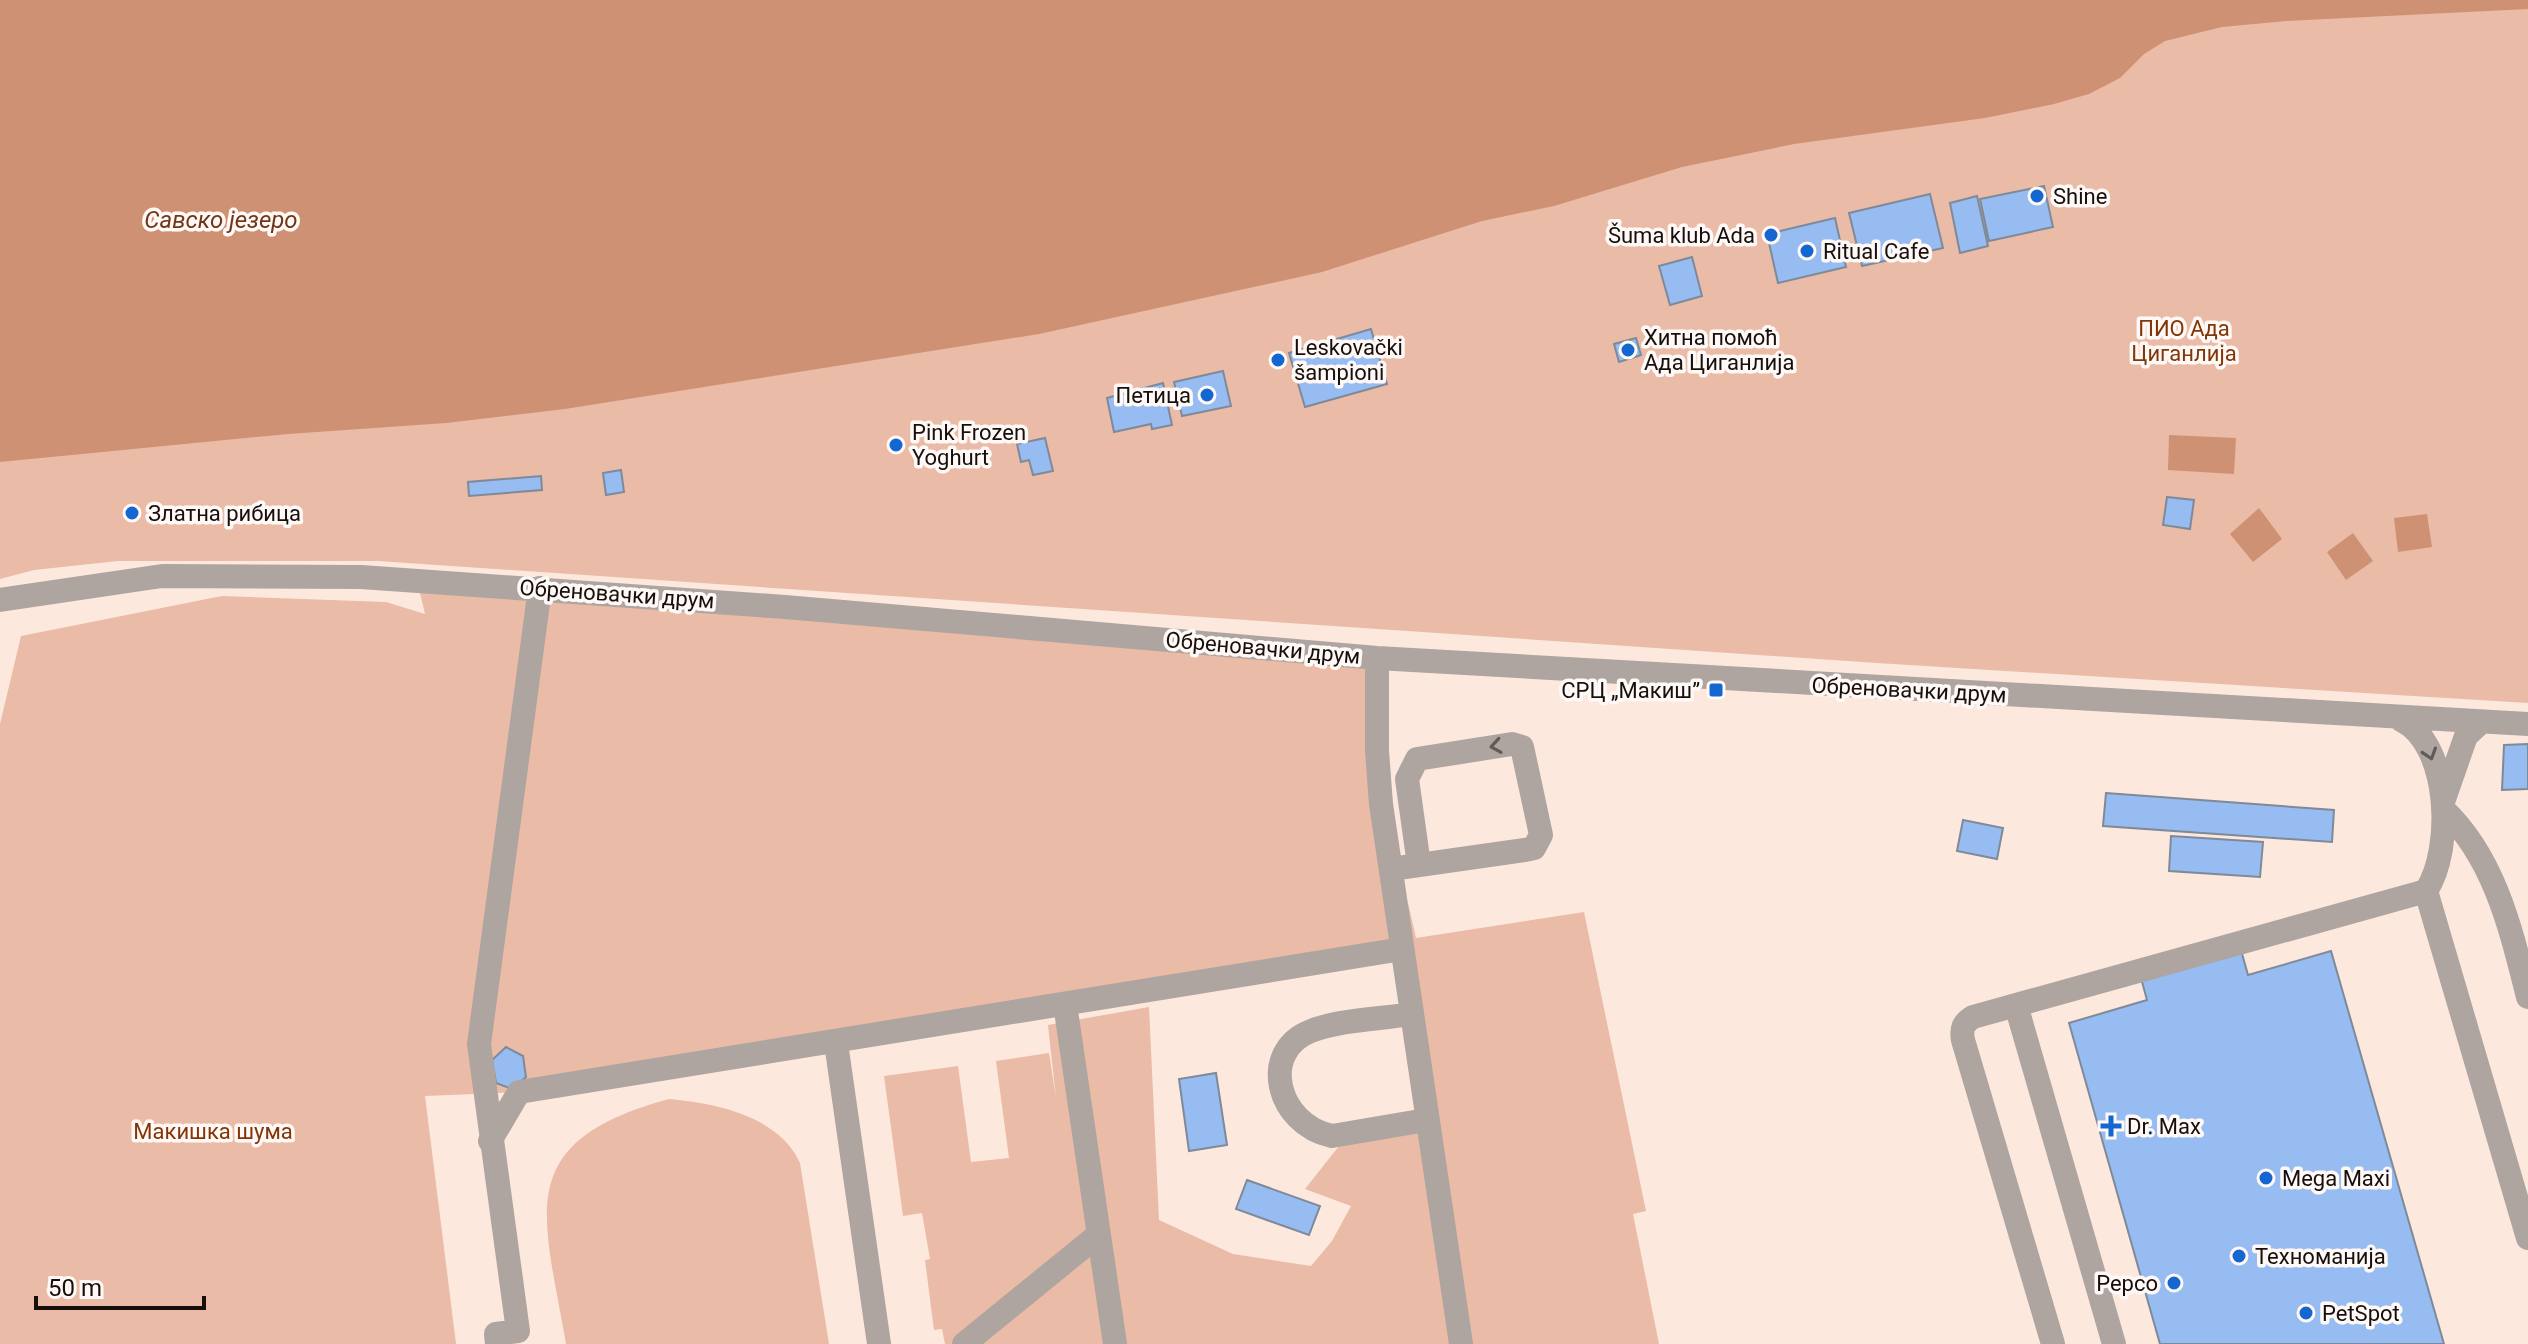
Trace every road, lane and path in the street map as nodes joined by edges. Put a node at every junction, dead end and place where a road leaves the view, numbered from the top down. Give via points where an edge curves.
1 (540, 588) junction
2 (0, 600) edge
3 (1377, 658) junction
4 (2398, 719) junction
5 (2479, 724) junction
6 (2528, 724) edge
7 (2443, 805) junction
8 (1419, 865) junction
9 (1391, 869) junction
10 (2426, 891) junction
11 (1402, 949) junction
12 (2528, 997) edge
13 (1065, 1004) junction
14 (2016, 1005) junction
15 (1411, 1014) junction
16 (836, 1043) junction
17 (1426, 1120) junction
18 (490, 1141) junction
19 (1098, 1235) junction
20 (2528, 1238) edge
21 (497, 1344) edge
22 (879, 1344) edge
23 (964, 1344) edge
24 (1115, 1344) edge
25 (1461, 1344) edge
26 (2053, 1344) edge
27 (2114, 1344) edge

1 - 2 street, Обреновачки друм via 221,573 102,582
1 - 3 street, Обреновачки друм
1 - 18 street via 479,1044
3 - 4 street, Обреновачки друм
3 - 9 street via 1377,751
4 - 5 street, Обреновачки друм
4 -> 7 street via 2425,738
5 - 6 street, Обреновачки друм
5 - 7 street via 2466,736
7 - 10 street via 2438,861
7 - 12 street via 2483,859
8 -> 8 street via 1534,848 1541,835 1525,753 1518,745 1417,759 1407,779
8 - 9 street
9 - 11 street
10 - 14 street
10 - 20 street
11 - 13 street
11 - 15 street
13 - 16 street
13 - 19 street
14 - 26 street via 1973,1017 1961,1030
14 - 27 street
15 - 17 street
15 - 17 street via 1311,1031 1288,1053 1280,1083 1291,1113 1316,1133 1332,1136
16 - 18 street via 519,1092
16 - 22 street
17 - 25 street
18 - 21 street via 518,1331 496,1334
19 - 23 street
19 - 24 street

